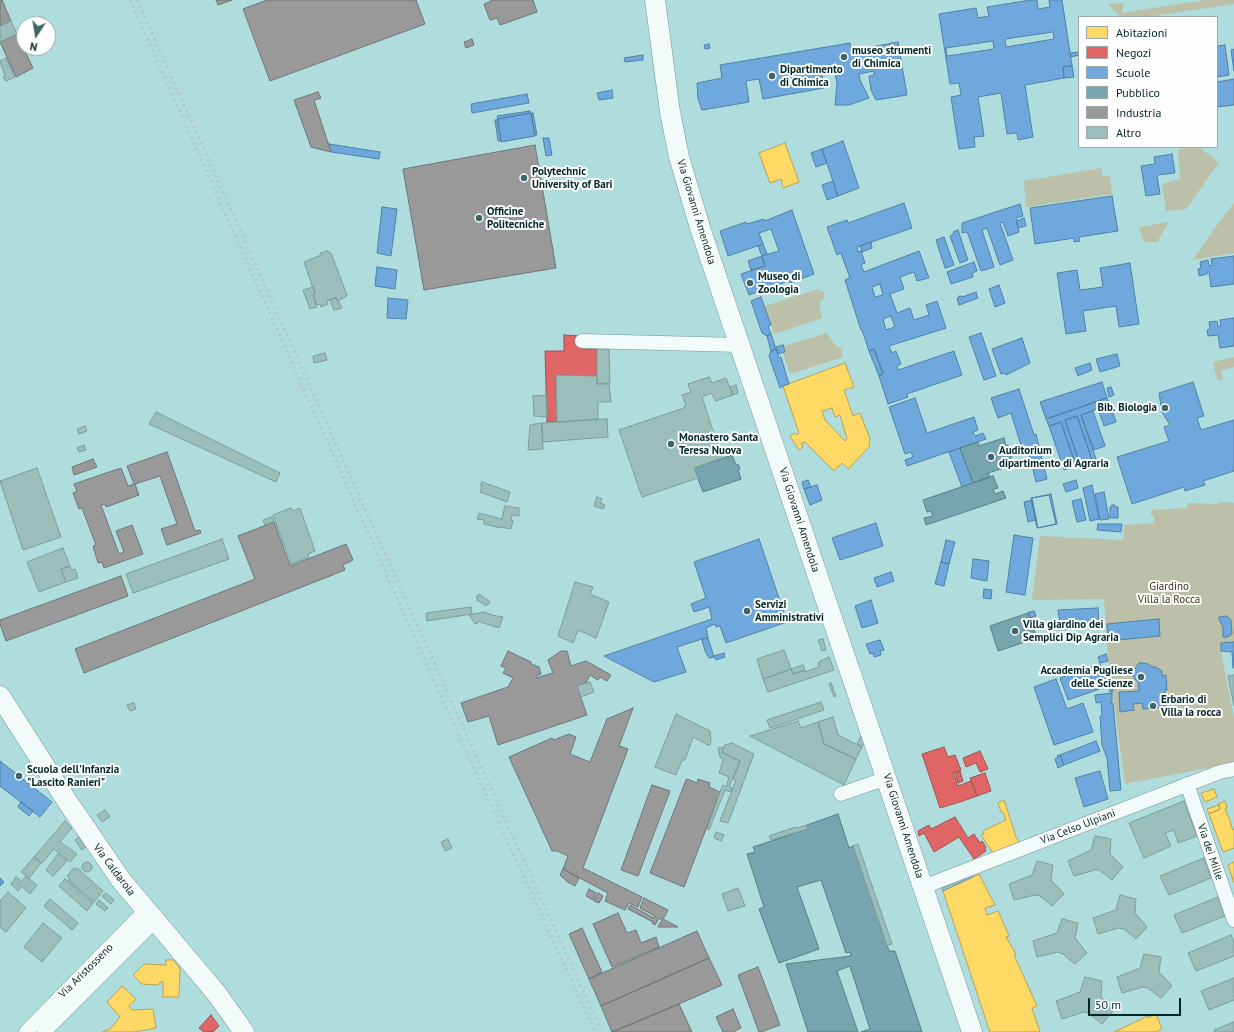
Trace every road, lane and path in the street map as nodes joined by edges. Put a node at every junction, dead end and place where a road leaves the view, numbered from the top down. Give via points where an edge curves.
1 (655, 0) edge
2 (582, 341) dead end
3 (740, 345) junction
4 (0, 696) edge
5 (1234, 769) edge
6 (887, 778) junction
7 (1187, 784) junction
8 (843, 794) dead end
9 (923, 887) junction
10 (150, 915) junction
11 (1234, 920) edge
12 (26, 1032) edge
13 (44, 1032) edge
14 (244, 1032) edge
15 (972, 1032) edge

1 - 3 main road, Via Giovanni Amendola via 670,112 679,157
2 - 3 street
3 - 6 main road, Via Giovanni Amendola
4 - 10 main road, Via Caldarola via 95,844
5 - 7 street, Via Celso Ulpiani
6 - 8 street
6 - 9 main road, Via Giovanni Amendola
7 - 9 street, Via Celso Ulpiani
7 - 11 street, Via dei Mille
9 - 15 main road, Via Giovanni Amendola
10 - 12 street, Via Aristosseno
10 - 13 street, Via Aristosseno
10 - 14 main road, Via Caldarola via 217,994

